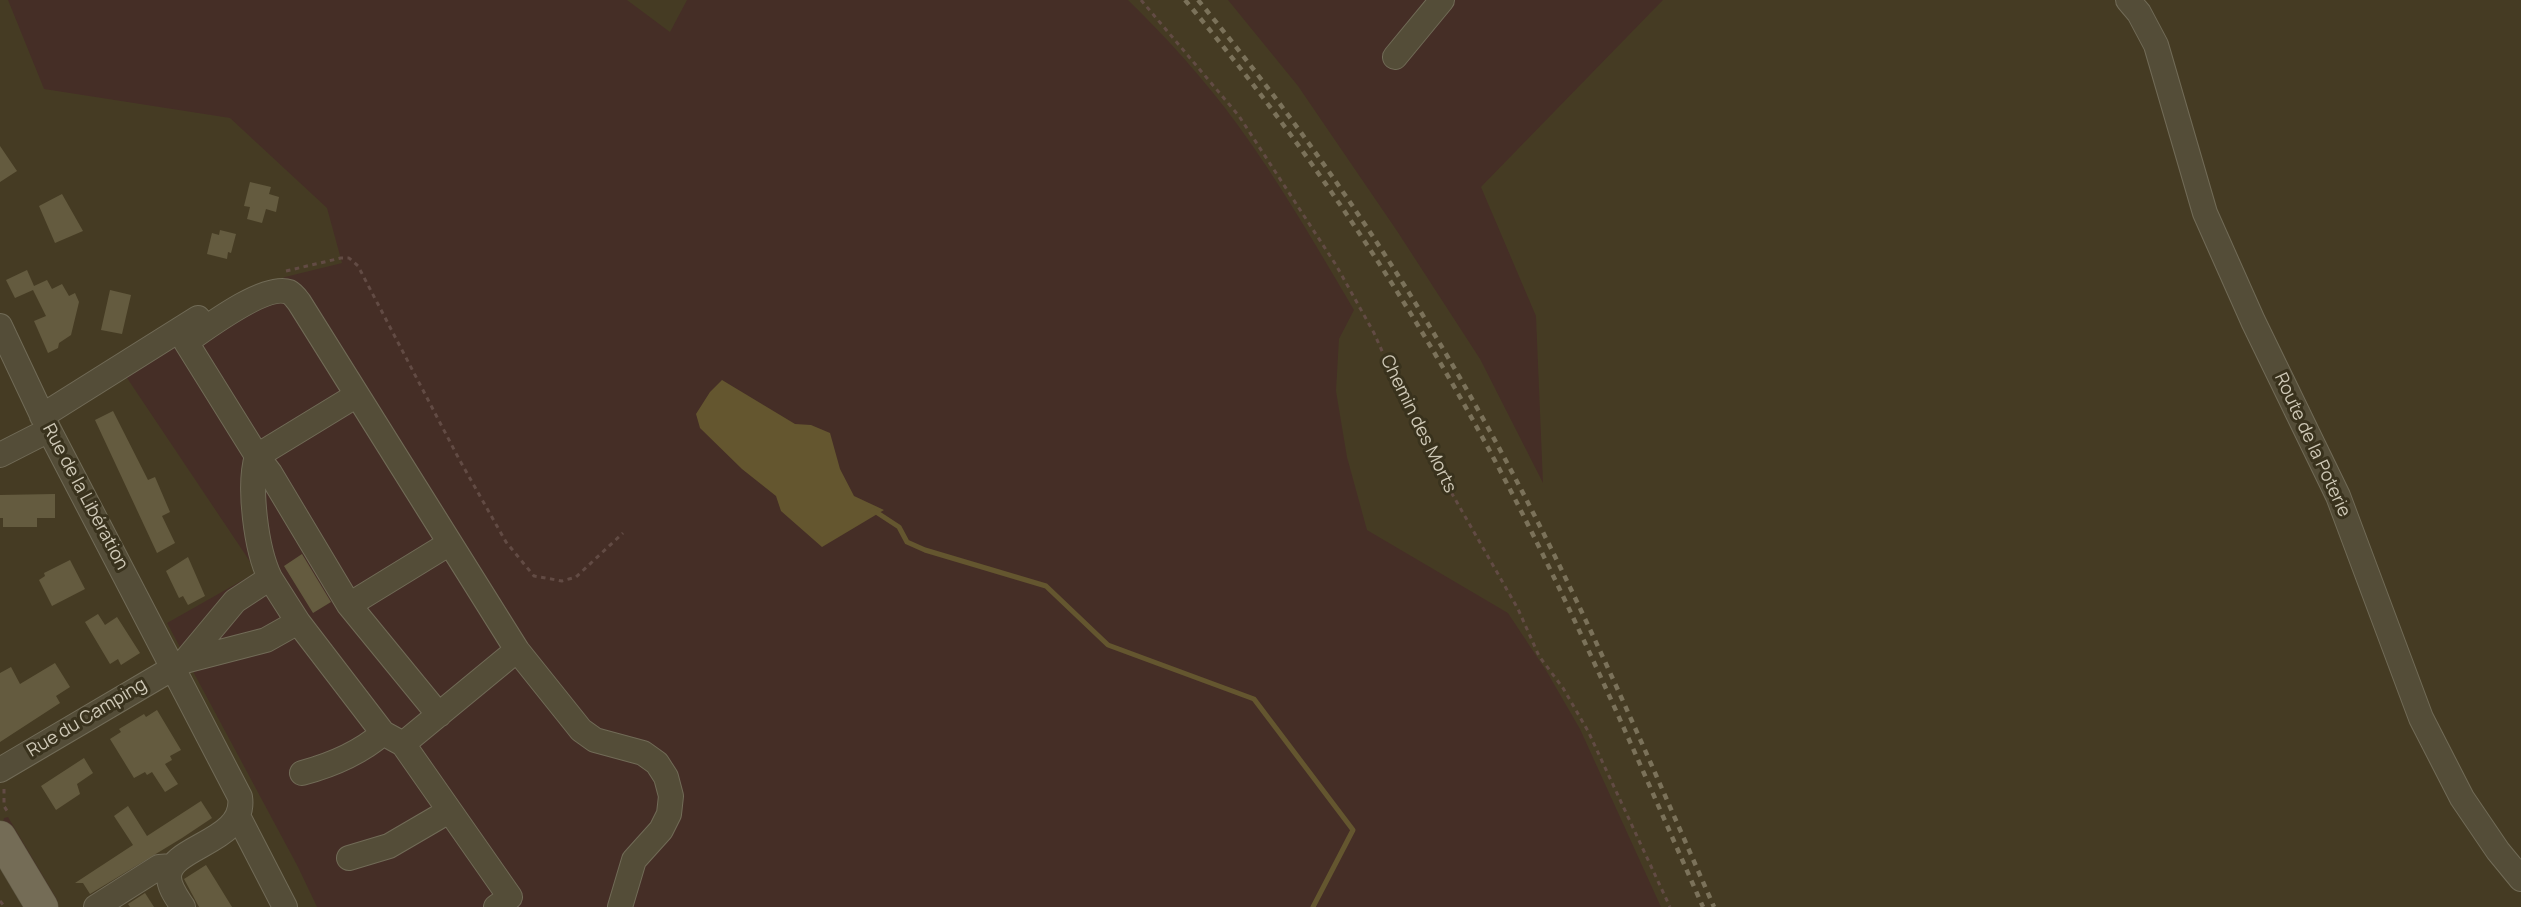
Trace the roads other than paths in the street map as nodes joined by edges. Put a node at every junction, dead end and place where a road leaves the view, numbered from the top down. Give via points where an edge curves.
1 (1442, 0) edge
2 (2127, 0) edge
3 (1395, 57) dead end
4 (267, 280) road end
5 (0, 326) edge
6 (357, 394) junction
7 (46, 423) junction
8 (0, 455) edge
9 (257, 456) junction
10 (450, 543) junction
11 (270, 578) junction
12 (349, 605) junction
13 (298, 622) junction
14 (517, 650) junction
15 (179, 664) junction
16 (439, 715) junction
17 (393, 738) junction
18 (0, 770) edge
19 (302, 772) dead end
20 (449, 811) junction
21 (238, 816) junction
22 (0, 837) edge
23 (349, 858) dead end
24 (172, 866) junction
25 (2521, 879) edge
26 (0, 882) edge
27 (508, 904) edge
28 (23, 907) edge
29 (42, 907) edge
30 (96, 907) edge
31 (183, 907) edge
32 (285, 907) edge
33 (620, 907) edge

1 - 3 street
2 - 25 street, Route de la Poterie via 2139,13 2156,45 2205,213 2338,496 2414,703 2462,798
4 - 7 street via 214,308
5 - 7 street, Rue de la Libération
6 - 9 street
6 - 9 street via 294,295 275,292 229,313 186,342
6 - 10 street
7 - 8 street
7 - 15 street, Rue de la Libération
9 - 11 street via 252,477 253,504
9 - 12 street
10 - 12 street
10 - 14 street
11 - 13 street
11 - 15 street via 235,601
12 - 16 street
13 - 15 street via 266,640
13 - 17 street
14 - 16 street
14 - 33 street via 581,730 595,740 643,753 657,763 666,777 671,796 669,814 661,830 634,860
15 - 18 street, Rue du Camping
15 - 21 street, Rue de la Libération via 237,791 241,804
16 - 17 street
17 - 19 street
17 - 20 street
20 - 23 street via 389,846
20 - 27 street
21 - 24 street via 220,834
21 - 32 street
22 - 29 main road
24 - 30 street via 159,867
24 - 31 street via 170,883
26 - 28 main road

